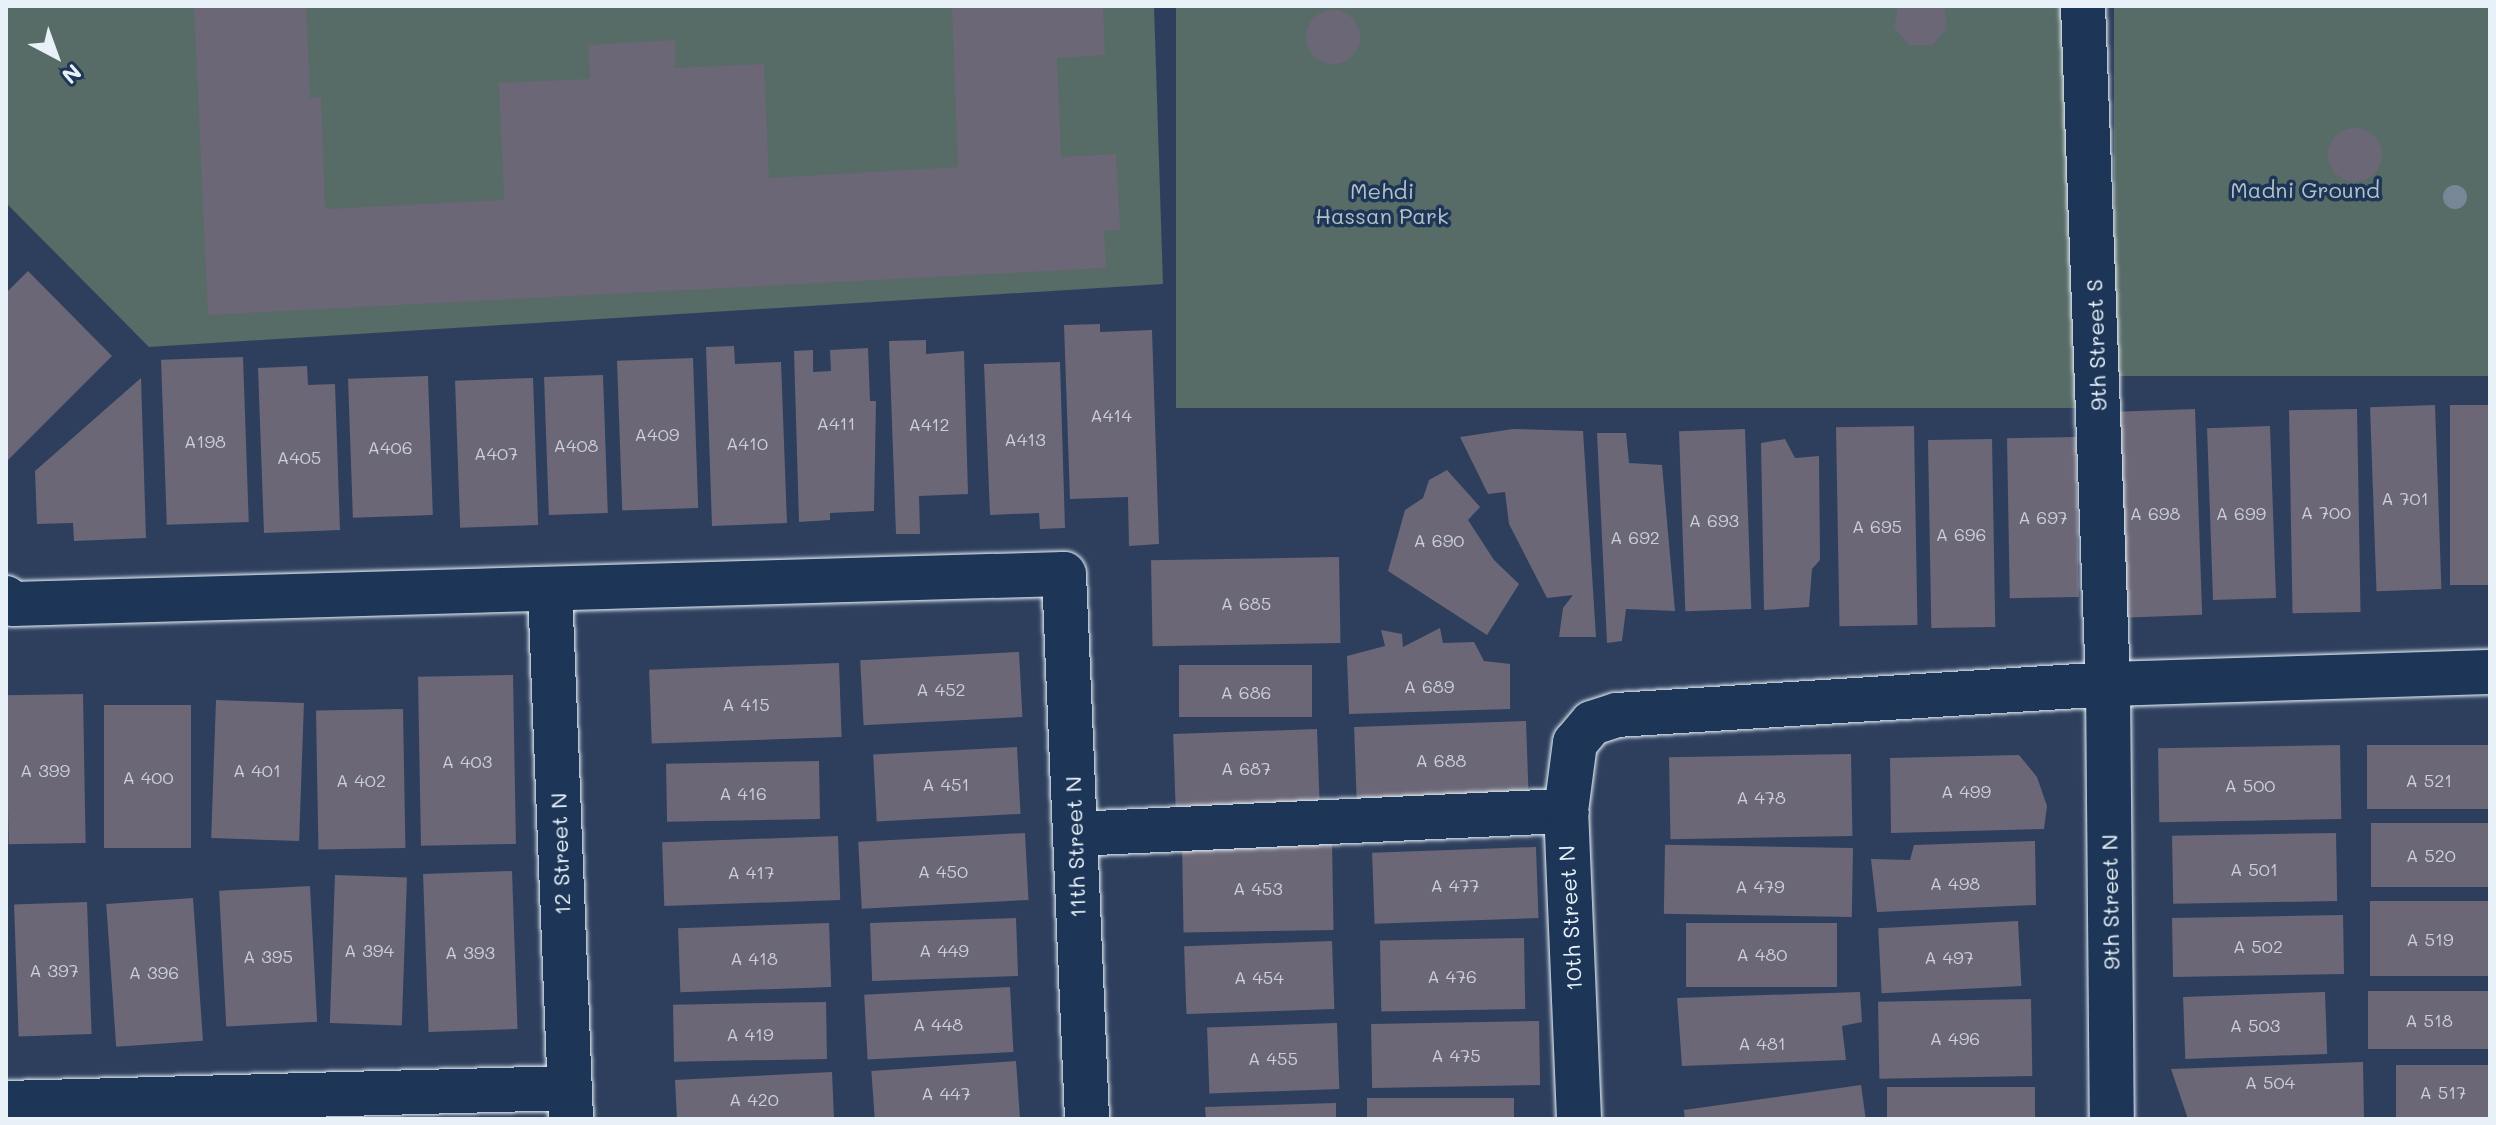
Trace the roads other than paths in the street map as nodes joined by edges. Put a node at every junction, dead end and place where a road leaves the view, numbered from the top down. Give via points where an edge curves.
1 (2083, 6) edge
2 (550, 589) junction
3 (6, 598) edge
4 (2490, 672) edge
5 (2108, 684) junction
6 (1566, 811) junction
7 (1075, 834) junction
8 (6, 1103) edge
9 (570, 1104) edge
10 (1087, 1119) edge
11 (1579, 1119) edge
12 (2112, 1119) edge

1 - 5 street, 9th Street S
2 - 3 street via 13,604
2 - 7 street, 11th Street N via 1064,574
2 - 9 street, 12 Street N
4 - 5 street
5 - 6 street, 10th Street N via 1617,715 1592,723 1575,743
5 - 12 street, 9th Street N
6 - 7 street
6 - 11 street, 10th Street N
7 - 10 street, 11th Street N
8 - 9 street

